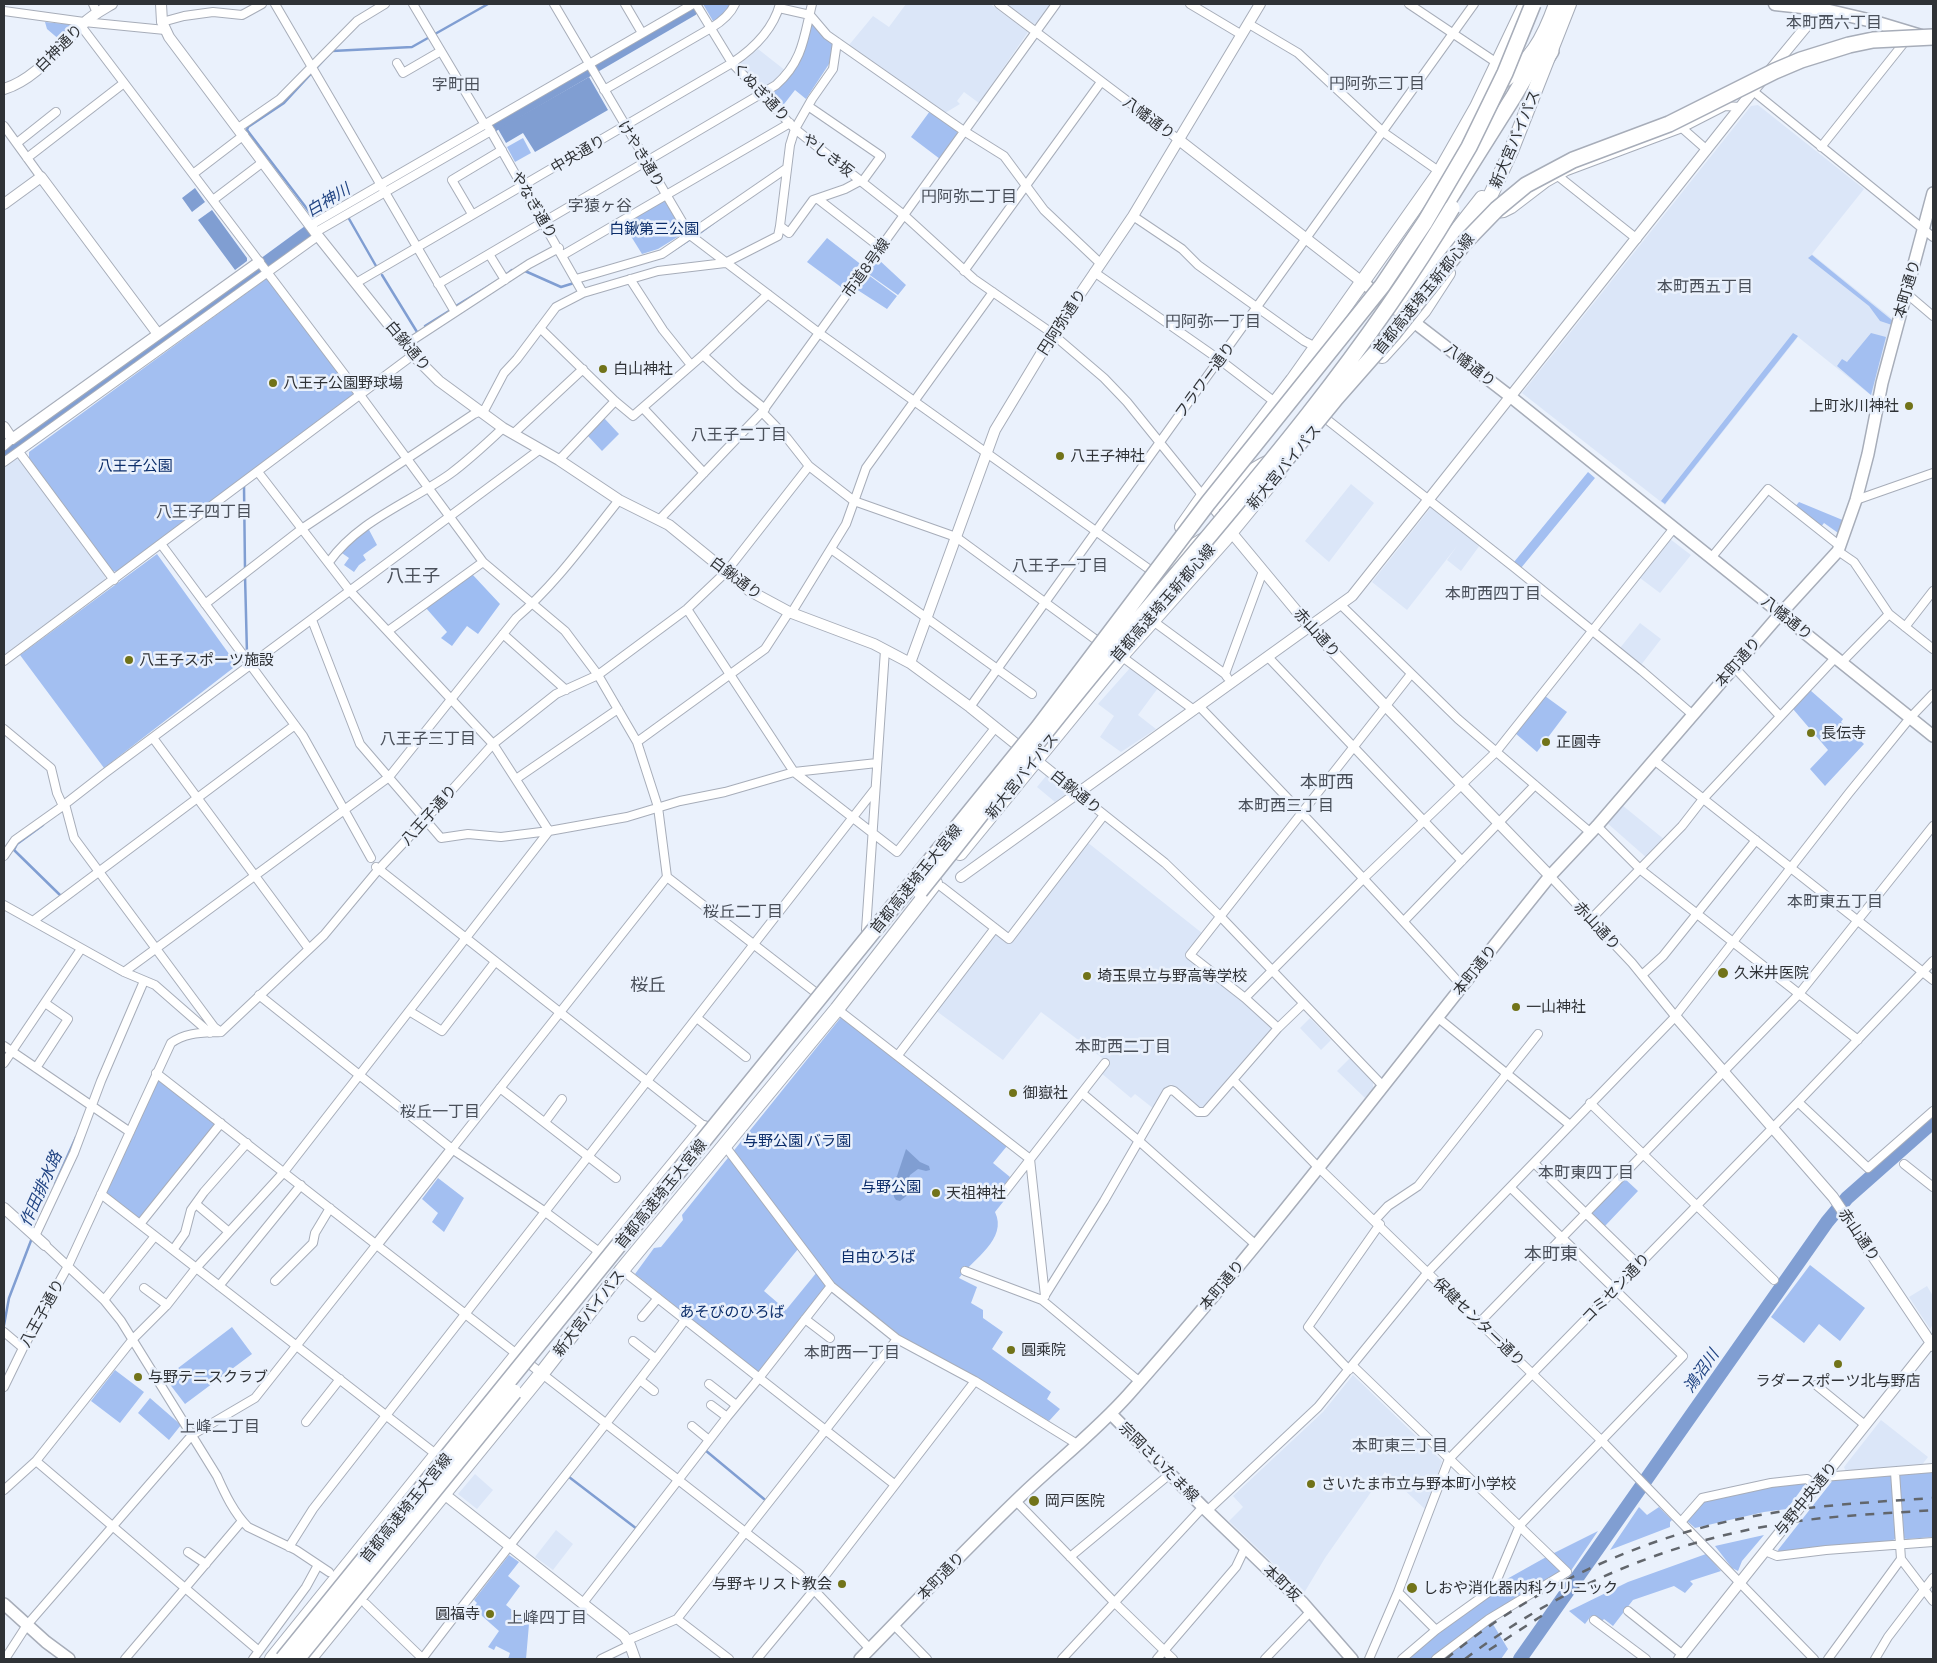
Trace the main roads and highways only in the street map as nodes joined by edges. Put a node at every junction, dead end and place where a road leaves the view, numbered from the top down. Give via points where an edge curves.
1 (1526, 4) edge
2 (1533, 4) edge
3 (1556, 4) edge
4 (1569, 4) edge
5 (1775, 4) edge
6 (1823, 6) edge
7 (1545, 35) junction
8 (1933, 38) edge
9 (1551, 51) junction
10 (1478, 107) junction
11 (1500, 174) junction
12 (1933, 192) edge
13 (1449, 206) junction
14 (1930, 215) edge
15 (1362, 282) junction
16 (1382, 297) junction
17 (1396, 308) junction
18 (1414, 322) junction
19 (1293, 380) junction
20 (1298, 451) junction
21 (1207, 502) junction
22 (1228, 528) junction
23 (1151, 574) junction
24 (1781, 613) junction
25 (1040, 734) junction
26 (1933, 736) edge
27 (1111, 1414) junction
28 (1205, 1509) joint
29 (4, 1604) edge
30 (69, 1659) edge
31 (272, 1659) edge
32 (283, 1659) edge
33 (297, 1659) edge
34 (309, 1659) edge
35 (860, 1659) edge
36 (1352, 1659) edge

1 - 10 highway, 新大宮バイパス
2 - 25 highway, 首都高速埼玉新都心線, bridge via 1486,115 1451,181 1405,253 1335,346 1208,503
3 - 7 highway
4 - 9 highway, 新大宮バイパス
5 - 6 main road
6 - 8 main road
7 - 10 highway via 1529,57
7 - 13 highway via 1514,96
8 - 25 highway, 首都高速埼玉新都心線, bridge via 1874,40 1801,60 1669,124 1558,167 1511,196 1466,242 1222,537 1083,695
9 - 11 highway, 新大宮バイパス
9 - 13 highway
10 - 15 highway, 新大宮バイパス via 1440,172
11 - 17 highway
11 - 18 highway, 新大宮バイパス via 1465,248
12 - 14 main road, 本町通り
13 - 25 highway, bridge via 1397,294 1351,358 1249,489
14 - 24 main road, 本町通り via 1882,383 1856,500 1839,549
15 - 16 main road, 八幡通り
15 - 19 highway, 新大宮バイパス
16 - 17 main road, 八幡通り
16 - 19 highway via 1338,348
17 - 18 main road, 八幡通り
18 - 20 highway, 新大宮バイパス
18 - 24 main road, 八幡通り
19 - 21 highway, 新大宮バイパス
20 - 21 highway via 1257,467
20 - 22 highway, 新大宮バイパス
21 - 23 highway, 新大宮バイパス
22 - 23 highway via 1218,530
22 - 34 highway, 新大宮バイパス via 936,882 837,1009
23 - 31 highway, 新大宮バイパス via 1018,746
24 - 26 main road, 八幡通り
24 - 27 main road, 本町通り via 1594,830 1550,876 1256,1245
25 - 32 highway, 首都高速埼玉大宮線, bridge
25 - 33 highway, 首都高速埼玉大宮線, bridge
27 - 28 main road, 宗岡さいたま線
27 - 35 main road, 本町通り via 1016,1501
28 - 36 main road, 本町坂 via 1311,1611
29 - 30 main road

